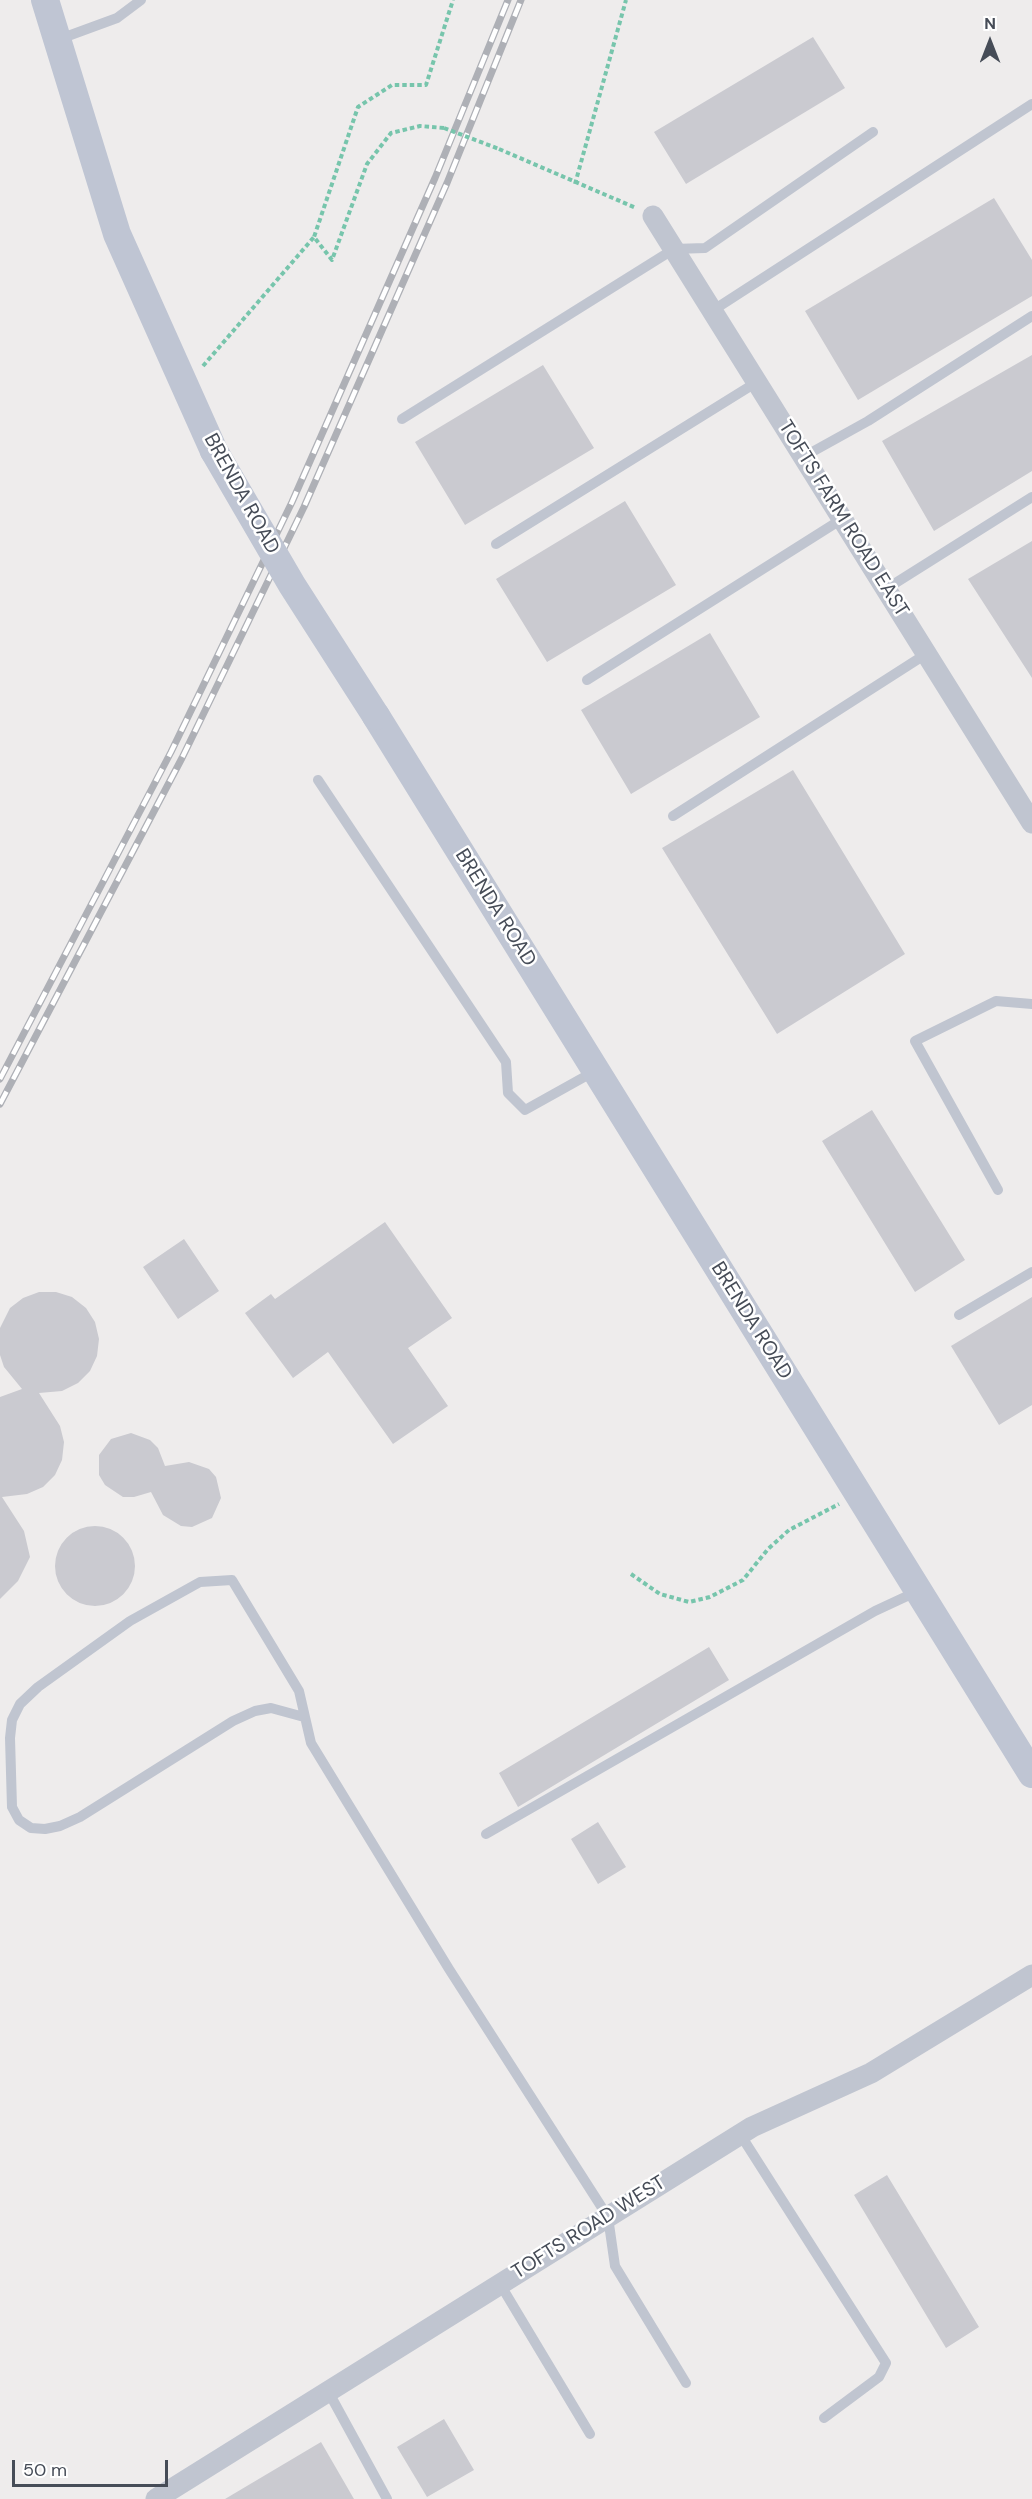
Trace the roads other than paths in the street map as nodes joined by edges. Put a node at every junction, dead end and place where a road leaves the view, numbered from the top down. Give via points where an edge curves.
1 (45, 0) edge
2 (141, 0) edge
3 (57, 40) junction
4 (1032, 104) edge
5 (873, 132) dead end
6 (653, 216) road end
7 (674, 249) junction
8 (712, 311) junction
9 (1032, 316) edge
10 (757, 382) junction
11 (402, 418) dead end
12 (803, 457) junction
13 (1032, 497) edge
14 (842, 519) junction
15 (496, 544) dead end
16 (886, 589) junction
17 (926, 654) junction
18 (587, 680) dead end
19 (318, 780) dead end
20 (673, 816) dead end
21 (1032, 823) edge
22 (1032, 1004) edge
23 (596, 1071) junction
24 (998, 1190) dead end
25 (1032, 1272) edge
26 (959, 1316) dead end
27 (918, 1591) junction
28 (304, 1717) junction
29 (1032, 1774) edge
30 (486, 1834) dead end
31 (1032, 1975) edge
32 (740, 2134) junction
33 (608, 2217) junction
34 (500, 2284) junction
35 (686, 2383) dead end
36 (328, 2391) junction
37 (824, 2418) dead end
38 (590, 2434) dead end
39 (156, 2499) edge
40 (387, 2499) edge

1 - 3 main road, BRENDA ROAD
2 - 3 lane via 117,18
3 - 23 main road, BRENDA ROAD, bridge via 117,234 214,451 292,585
4 - 8 lane
5 - 7 lane via 705,248
6 - 7 street, TOFTS FARM ROAD EAST
7 - 8 street, TOFTS FARM ROAD EAST
7 - 11 lane
8 - 10 street, TOFTS FARM ROAD EAST
9 - 12 lane via 868,421
10 - 12 street, TOFTS FARM ROAD EAST
10 - 15 lane
12 - 14 street, TOFTS FARM ROAD EAST
13 - 16 lane
14 - 16 street, TOFTS FARM ROAD EAST
14 - 18 lane
16 - 17 street, TOFTS FARM ROAD EAST
17 - 20 lane
17 - 21 street, TOFTS FARM ROAD EAST
19 - 23 lane via 506,1062 508,1093 525,1110
22 - 24 lane via 996,1001 915,1041
23 - 27 main road, BRENDA ROAD
25 - 26 lane
27 - 29 main road, BRENDA ROAD
27 - 30 lane via 875,1611
28 - 28 lane via 299,1691 232,1580 200,1582 130,1621 20,1704 12,1720 10,1738 12,1807 19,1820 31,1828 60,1826 255,1710 271,1708
28 - 33 lane via 317,1753
31 - 32 street, TOFTS ROAD WEST via 871,2073
32 - 33 street, TOFTS ROAD WEST
32 - 37 lane via 886,2363 879,2377
33 - 34 street, TOFTS ROAD WEST
33 - 35 lane via 615,2266
34 - 36 street, TOFTS ROAD WEST
34 - 38 lane
36 - 39 street, TOFTS ROAD WEST
36 - 40 lane

